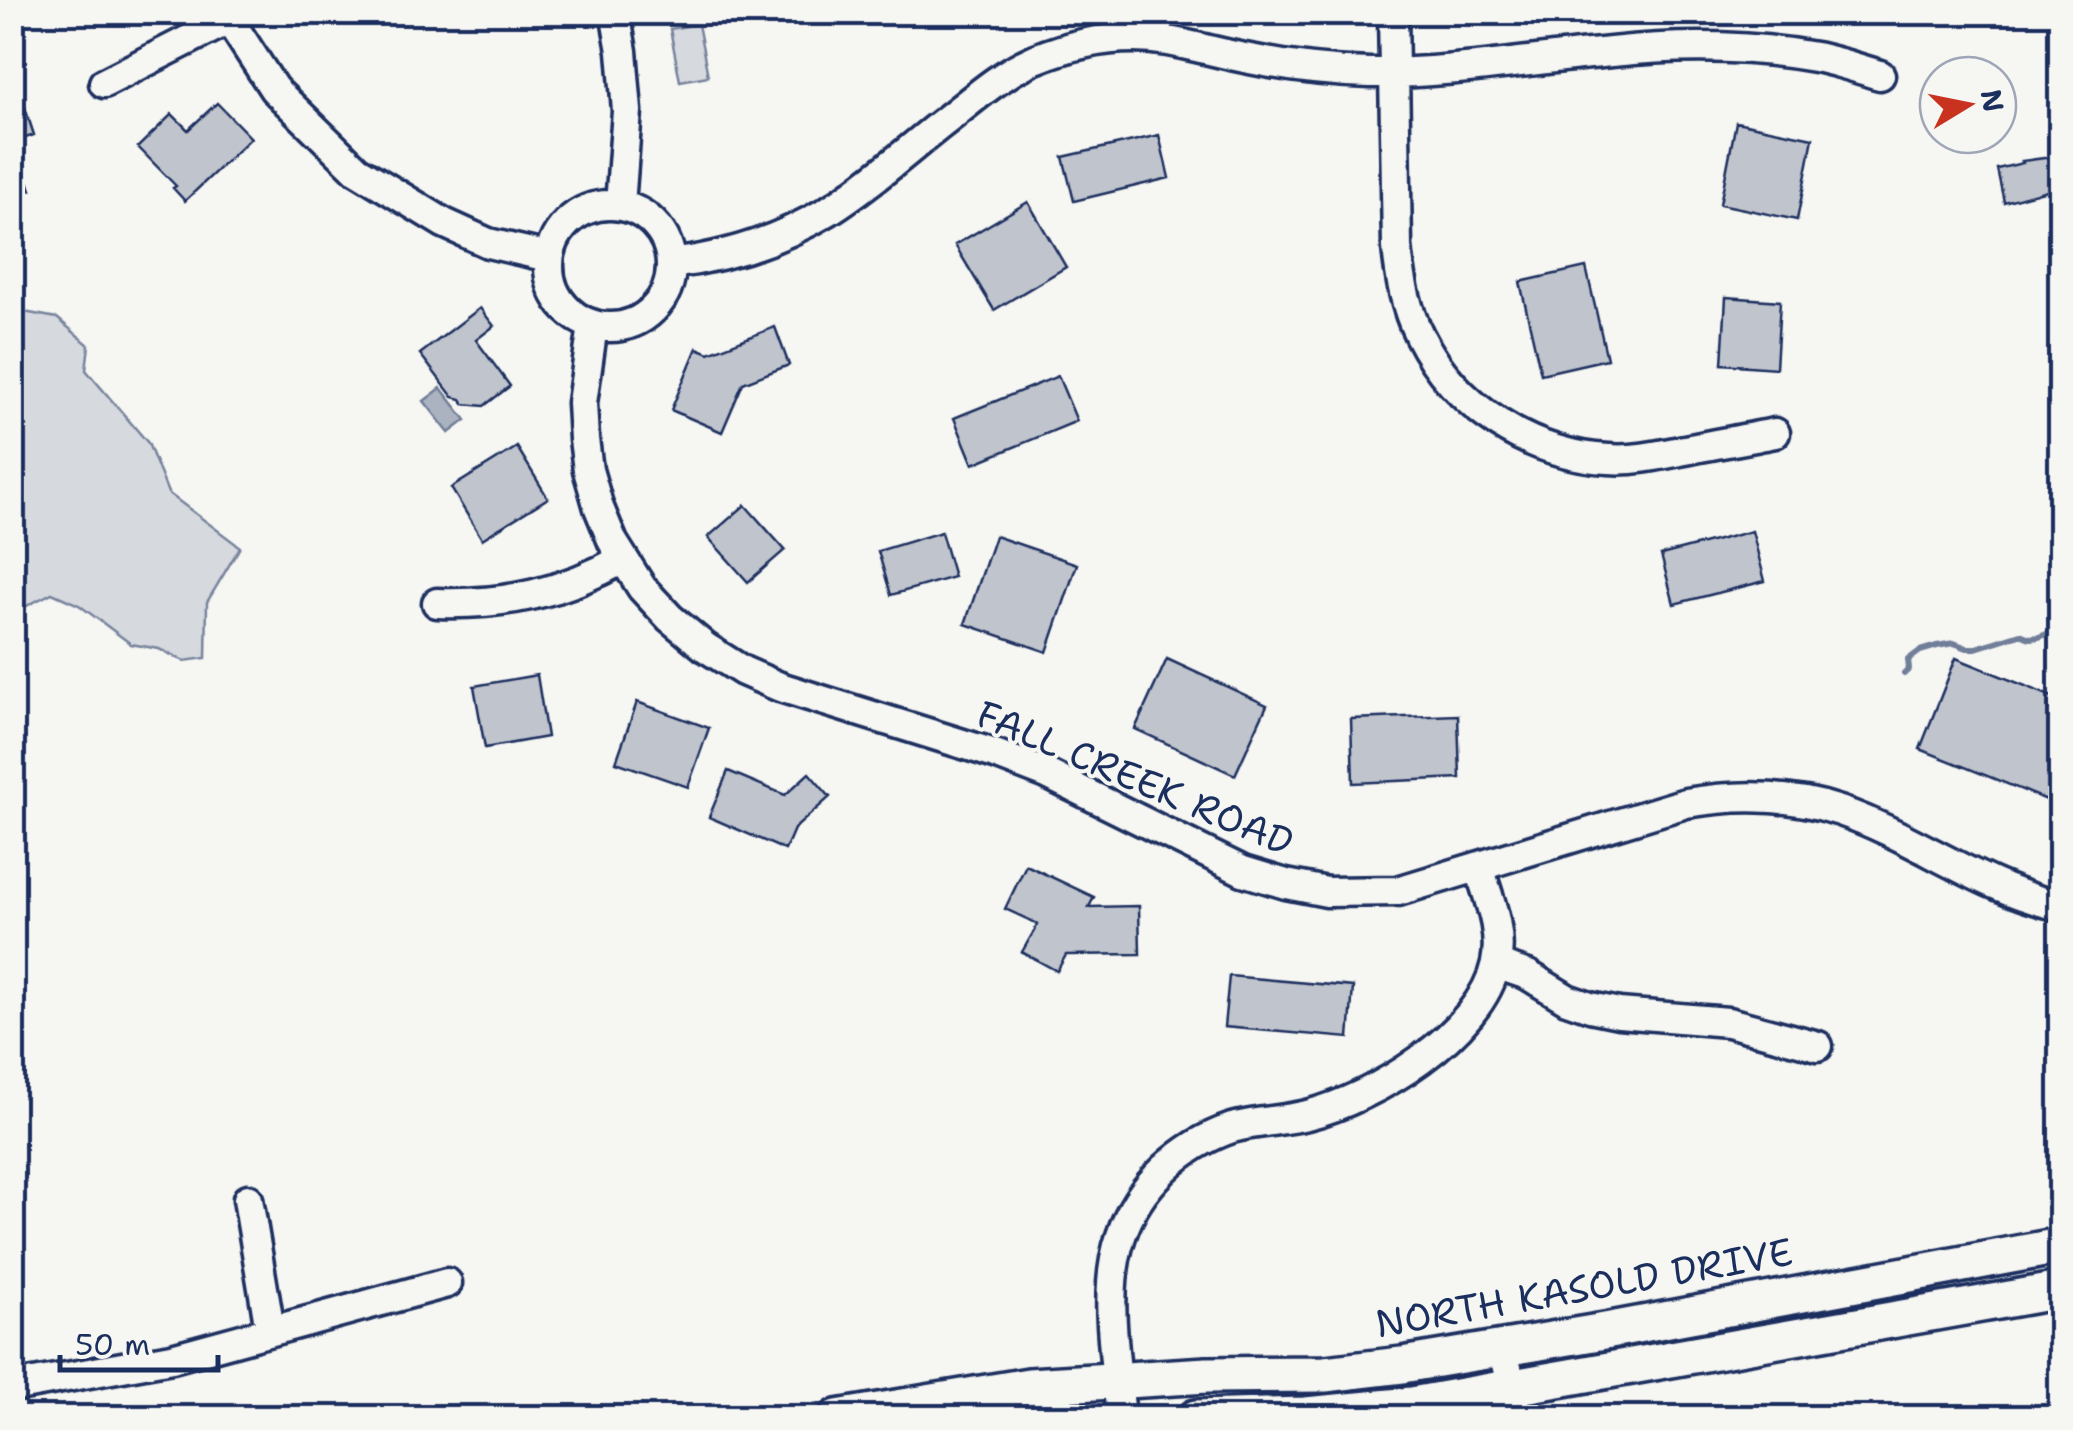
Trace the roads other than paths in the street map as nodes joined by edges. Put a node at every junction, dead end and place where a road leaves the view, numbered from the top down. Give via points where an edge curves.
1 (615, 12) edge
2 (1392, 12) edge
3 (226, 16) edge
4 (1394, 72) junction
5 (1880, 75) dead end
6 (104, 83) dead end
7 (620, 205) junction
8 (549, 257) junction
9 (672, 264) junction
10 (593, 325) junction
11 (1775, 433) dead end
12 (623, 559) junction
13 (437, 603) dead end
14 (1479, 866) junction
15 (2060, 906) edge
16 (1496, 964) junction
17 (1818, 1046) dead end
18 (248, 1198) dead end
19 (2060, 1246) edge
20 (447, 1283) dead end
21 (2060, 1290) edge
22 (270, 1330) junction
23 (1504, 1348) junction
24 (1118, 1381) junction
25 (12, 1387) edge
26 (1514, 1403) edge
27 (837, 1418) edge
28 (1120, 1418) edge
29 (1196, 1418) edge

1 - 7 street via 627,111
2 - 4 street
3 - 6 street
3 - 8 street via 274,89 357,170 444,223
4 - 5 street via 1683,48 1816,57
4 - 9 street via 1308,69 1163,40 1065,48 1000,78 828,211 751,247
4 - 11 street via 1400,277 1420,336 1459,392 1518,436 1576,456 1642,458
7 - 8 street via 600,205 566,222
7 - 9 street via 656,226
8 - 10 street via 554,292
9 - 10 street via 669,284 647,315 630,324
10 - 12 street, FALL CREEK ROAD via 584,439 599,508
12 - 13 street via 516,600
12 - 14 street, FALL CREEK ROAD via 670,618 744,671 1047,774 1242,871 1313,889 1362,892 1398,891
14 - 15 street, FALL CREEK ROAD via 1686,803 1760,796 1839,811 2008,891
14 - 16 street via 1499,942
16 - 17 street via 1590,1008 1728,1022
16 - 24 street via 1488,988 1450,1036 1385,1084 1307,1116 1206,1139 1156,1176 1136,1202 1113,1265
18 - 22 street
19 - 23 main road, NORTH KASOLD DRIVE
20 - 22 street
21 - 26 main road
22 - 25 street via 172,1358
23 - 24 main road, NORTH KASOLD DRIVE via 1325,1374
23 - 26 street
24 - 27 main road, NORTH KASOLD DRIVE via 1000,1390
24 - 28 street
26 - 29 main road

